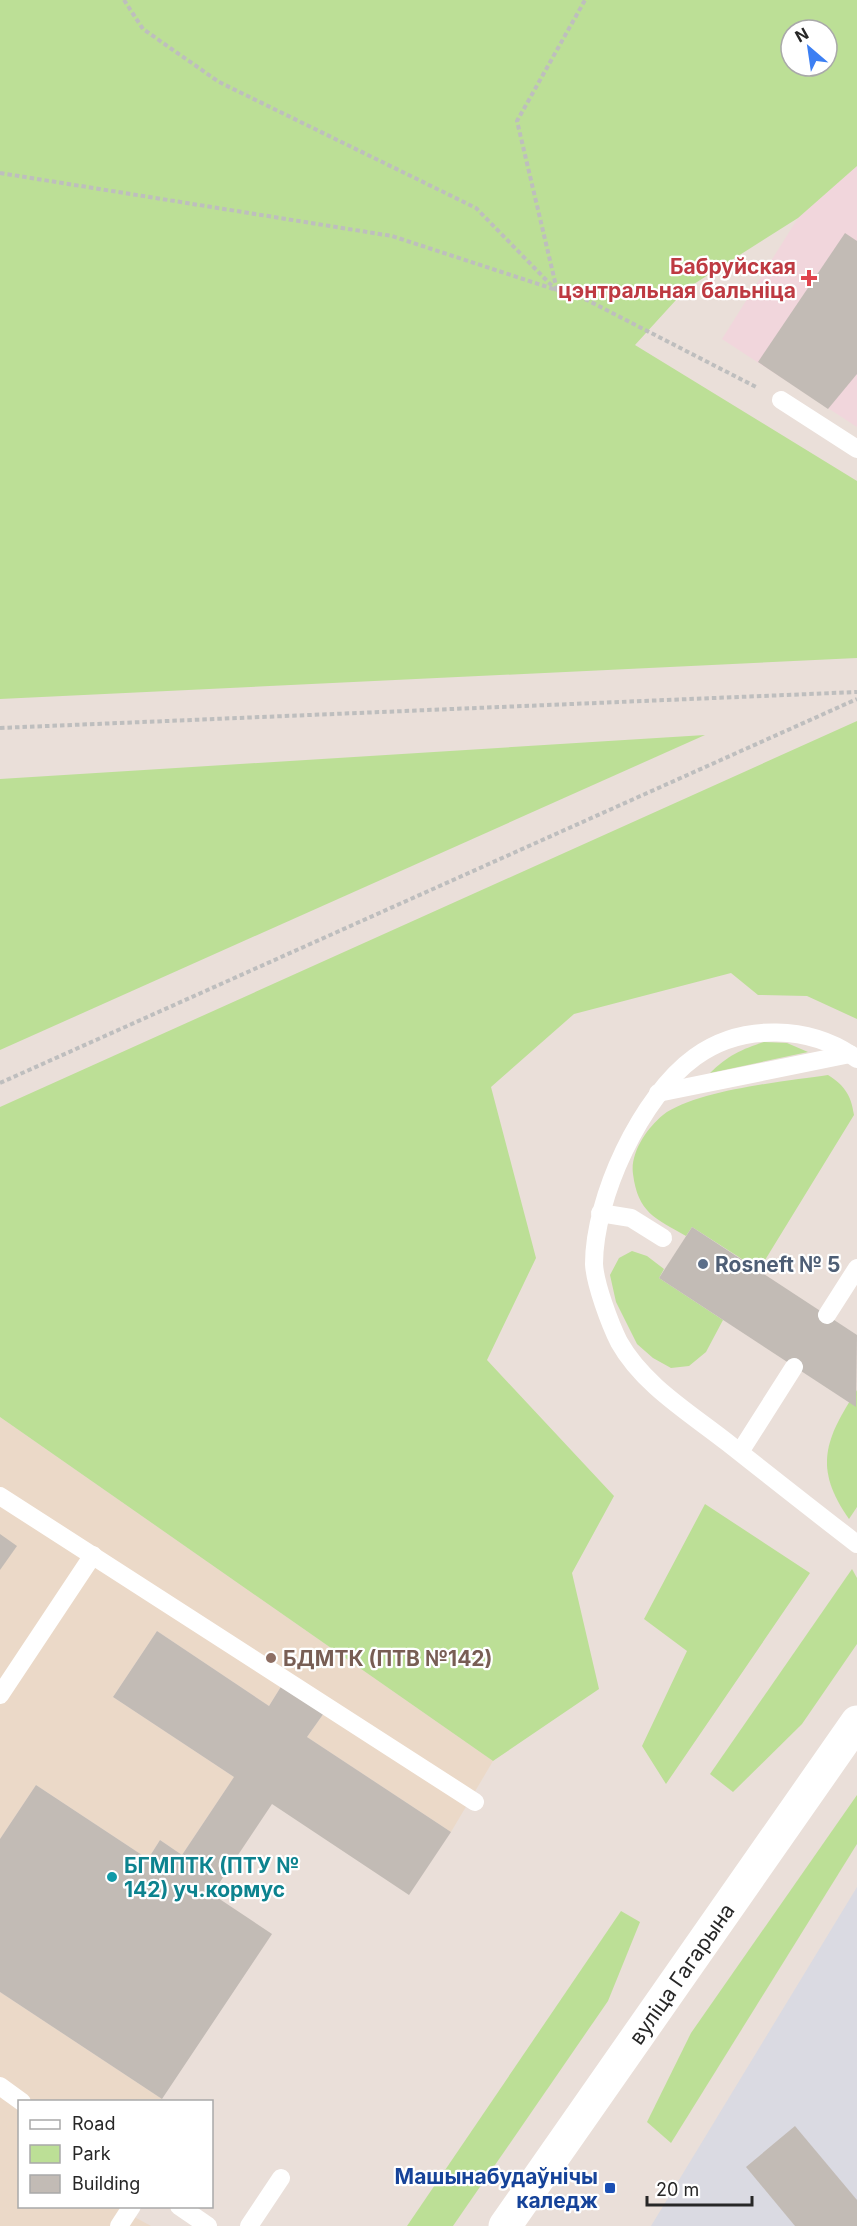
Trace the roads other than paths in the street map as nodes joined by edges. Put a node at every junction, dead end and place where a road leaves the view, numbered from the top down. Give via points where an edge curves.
1 (781, 400) road end
2 (857, 449) edge
3 (854, 1056) edge
4 (658, 1093) junction
5 (600, 1213) junction
6 (663, 1238) dead end
7 (857, 1268) edge
8 (827, 1315) dead end
9 (794, 1366) dead end
10 (740, 1452) junction
11 (0, 1496) edge
12 (857, 1544) edge
13 (93, 1555) junction
14 (0, 1695) edge
15 (857, 1722) edge
16 (475, 1802) dead end
17 (0, 2086) edge
18 (19, 2100) edge
19 (281, 2178) dead end
20 (131, 2208) edge
21 (182, 2208) edge
22 (119, 2226) edge
23 (208, 2226) edge
24 (249, 2226) edge
25 (505, 2226) edge

1 - 2 lane
3 - 4 lane
3 - 4 lane via 808,1035 764,1032 731,1039 695,1057
4 - 5 lane via 618,1163
5 - 6 lane via 631,1218
5 - 10 lane via 594,1266 620,1342 652,1384
7 - 8 lane
9 - 10 lane
10 - 12 lane
11 - 13 lane
13 - 14 lane
13 - 16 lane
15 - 25 main road, вуліца Гагарына
17 - 18 lane
19 - 24 lane
20 - 22 lane
21 - 23 lane

